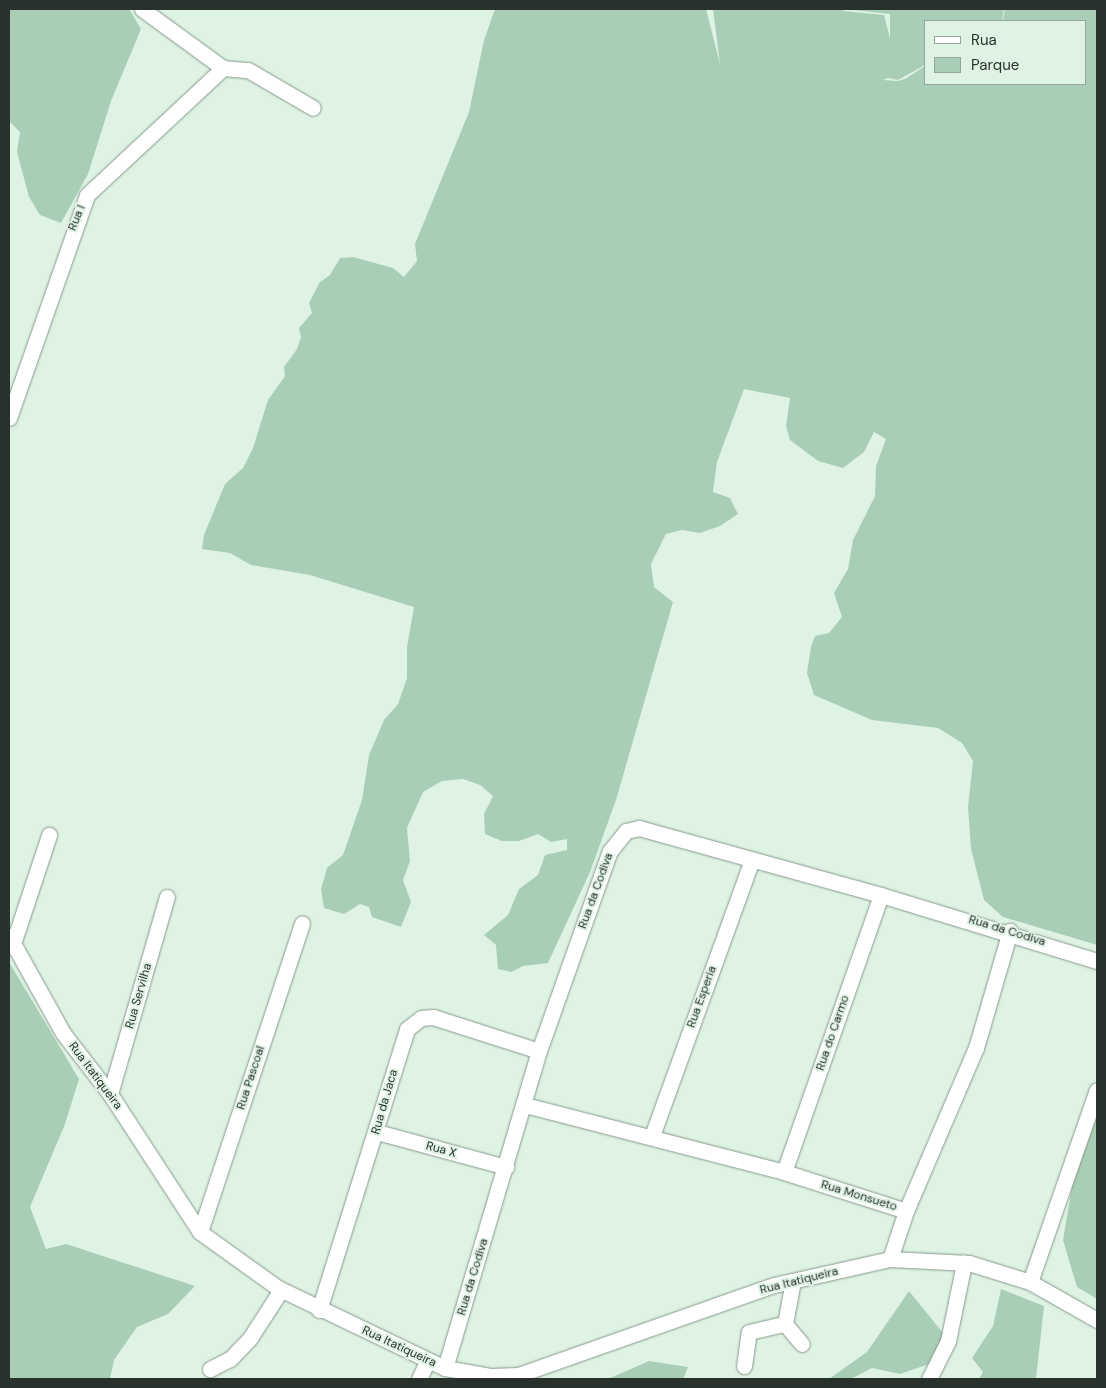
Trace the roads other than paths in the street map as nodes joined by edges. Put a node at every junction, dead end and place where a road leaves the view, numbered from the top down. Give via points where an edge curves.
1 (142, 9) edge
2 (223, 68) junction
3 (312, 108) dead end
4 (9, 418) edge
5 (49, 835) dead end
6 (752, 859) junction
7 (881, 894) junction
8 (167, 897) dead end
9 (302, 923) dead end
10 (1010, 931) junction
11 (11, 940) edge
12 (1097, 961) edge
13 (539, 1051) junction
14 (1097, 1090) edge
15 (110, 1094) junction
16 (524, 1105) junction
17 (377, 1132) junction
18 (652, 1136) junction
19 (506, 1167) junction
20 (784, 1172) junction
21 (906, 1210) junction
22 (200, 1232) junction
23 (890, 1259) junction
24 (964, 1263) junction
25 (793, 1281) junction
26 (1030, 1282) junction
27 (281, 1290) junction
28 (319, 1310) junction
29 (1097, 1320) edge
30 (785, 1324) junction
31 (802, 1344) dead end
32 (428, 1360) junction
33 (744, 1366) dead end
34 (445, 1368) junction
35 (210, 1369) dead end
36 (418, 1379) edge
37 (929, 1379) edge

1 - 2 street
2 - 3 street via 248,70
2 - 4 street, Rua I via 87,195
5 - 11 street
6 - 7 street, Rua da Codiva
6 - 13 street, Rua da Codiva via 639,828 620,834 610,851
6 - 18 street, Rua Esperia
7 - 10 street, Rua da Codiva
7 - 20 street, Rua do Carmo
8 - 15 street, Rua Servilha
9 - 22 street, Rua Pascoal
10 - 12 street, Rua da Codiva
10 - 21 street, Rua Monsueto via 976,1048
11 - 15 street, Rua Itatiqueira via 63,1033
13 - 16 street, Rua da Codiva
13 - 17 street, Rua da Jaca via 434,1017 413,1022 398,1053
14 - 26 street
15 - 22 street, Rua Itatiqueira
16 - 18 street, Rua Monsueto
16 - 19 street, Rua da Codiva
17 - 19 street, Rua X
17 - 28 street, Rua da Jaca
18 - 20 street, Rua Monsueto
19 - 34 street, Rua da Codiva
20 - 21 street, Rua Monsueto
21 - 23 street
22 - 27 street, Rua Itatiqueira
23 - 24 street, Rua Itatiqueira
23 - 25 street, Rua Itatiqueira
24 - 26 street, Rua Itatiqueira
24 - 37 street via 948,1340
25 - 30 street
25 - 34 street, Rua Itatiqueira via 518,1375 491,1376
26 - 29 street, Rua Itatiqueira
27 - 28 street, Rua Itatiqueira
27 - 35 street via 250,1338 230,1358
28 - 32 street, Rua Itatiqueira
30 - 31 street
30 - 33 street via 750,1332
32 - 34 street, Rua Itatiqueira
32 - 36 street

